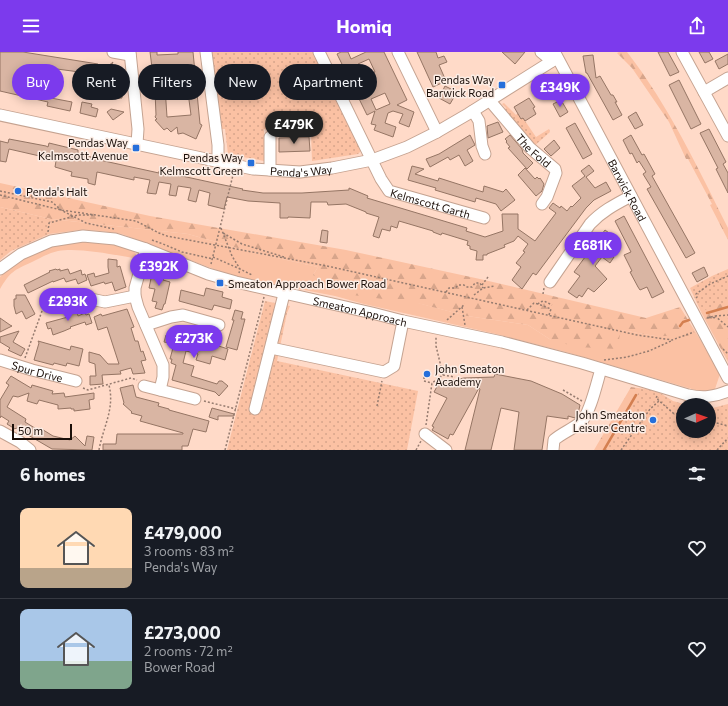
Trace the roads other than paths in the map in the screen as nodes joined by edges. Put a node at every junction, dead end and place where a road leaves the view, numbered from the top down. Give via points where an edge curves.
1 (113, 52) edge
2 (206, 52) edge
3 (319, 52) edge
4 (398, 52) edge
5 (541, 52) edge
6 (682, 52) edge
7 (130, 53) edge
8 (555, 57) edge
9 (728, 78) edge
10 (704, 92) junction
11 (490, 101) junction
12 (473, 111) junction
13 (0, 115) edge
14 (437, 132) junction
15 (728, 136) edge
16 (270, 137) dead end
17 (137, 144) junction
18 (485, 154) dead end
19 (372, 160) junction
20 (218, 162) junction
21 (270, 170) junction
22 (631, 196) junction
23 (542, 204) dead end
24 (484, 218) dead end
25 (146, 249) junction
26 (0, 269) edge
27 (548, 287) dead end
28 (284, 294) junction
29 (135, 296) junction
30 (47, 302) road end
31 (403, 321) junction
32 (219, 325) dead end
33 (146, 326) junction
34 (271, 348) junction
35 (0, 360) edge
36 (600, 364) junction
37 (728, 378) edge
38 (76, 381) road end
39 (144, 386) road end
40 (160, 390) junction
41 (728, 391) edge
42 (194, 399) road end
43 (255, 409) dead end
44 (0, 431) edge
45 (425, 434) road end
46 (30, 450) edge
47 (446, 450) edge
48 (553, 450) edge

1 - 7 street
2 - 20 street
3 - 19 street, Kelmscott Garth
4 - 14 street
5 - 8 street
6 - 10 street
7 - 17 street via 138,128
8 - 11 street, Penda's Way
8 - 22 street, Barwick Road
9 - 10 street
10 - 15 street
11 - 12 street, Penda's Way
11 - 23 street, The Fold via 530,148 555,169 556,173
12 - 14 street, Penda's Way
12 - 18 street via 479,121
13 - 17 street, Penda's Way
14 - 19 street, Penda's Way via 408,147
16 - 21 street
17 - 20 street, Penda's Way
19 - 21 street, Penda's Way via 300,172
19 - 24 street, Kelmscott Garth via 380,179 389,191
20 - 21 street, Penda's Way
22 - 27 street via 605,210 590,224
22 - 37 street, Barwick Road via 691,303 700,326
25 - 26 street, Smeaton Approach via 115,239 72,237 48,242 21,254
25 - 28 street, Smeaton Approach via 208,274
25 - 29 street
28 - 31 street, Smeaton Approach
28 - 34 street
29 - 30 street via 105,302 72,295
29 - 33 street
31 - 34 street via 394,366 384,372
31 - 36 street, Smeaton Approach
32 - 33 street via 183,315 171,316
33 - 40 street via 163,365
34 - 43 street
35 - 38 street, Spur Drive
36 - 41 street, Smeaton Approach via 697,397 713,397
36 - 48 street via 586,416 554,440
39 - 40 street
40 - 42 street
44 - 46 street
45 - 47 street

